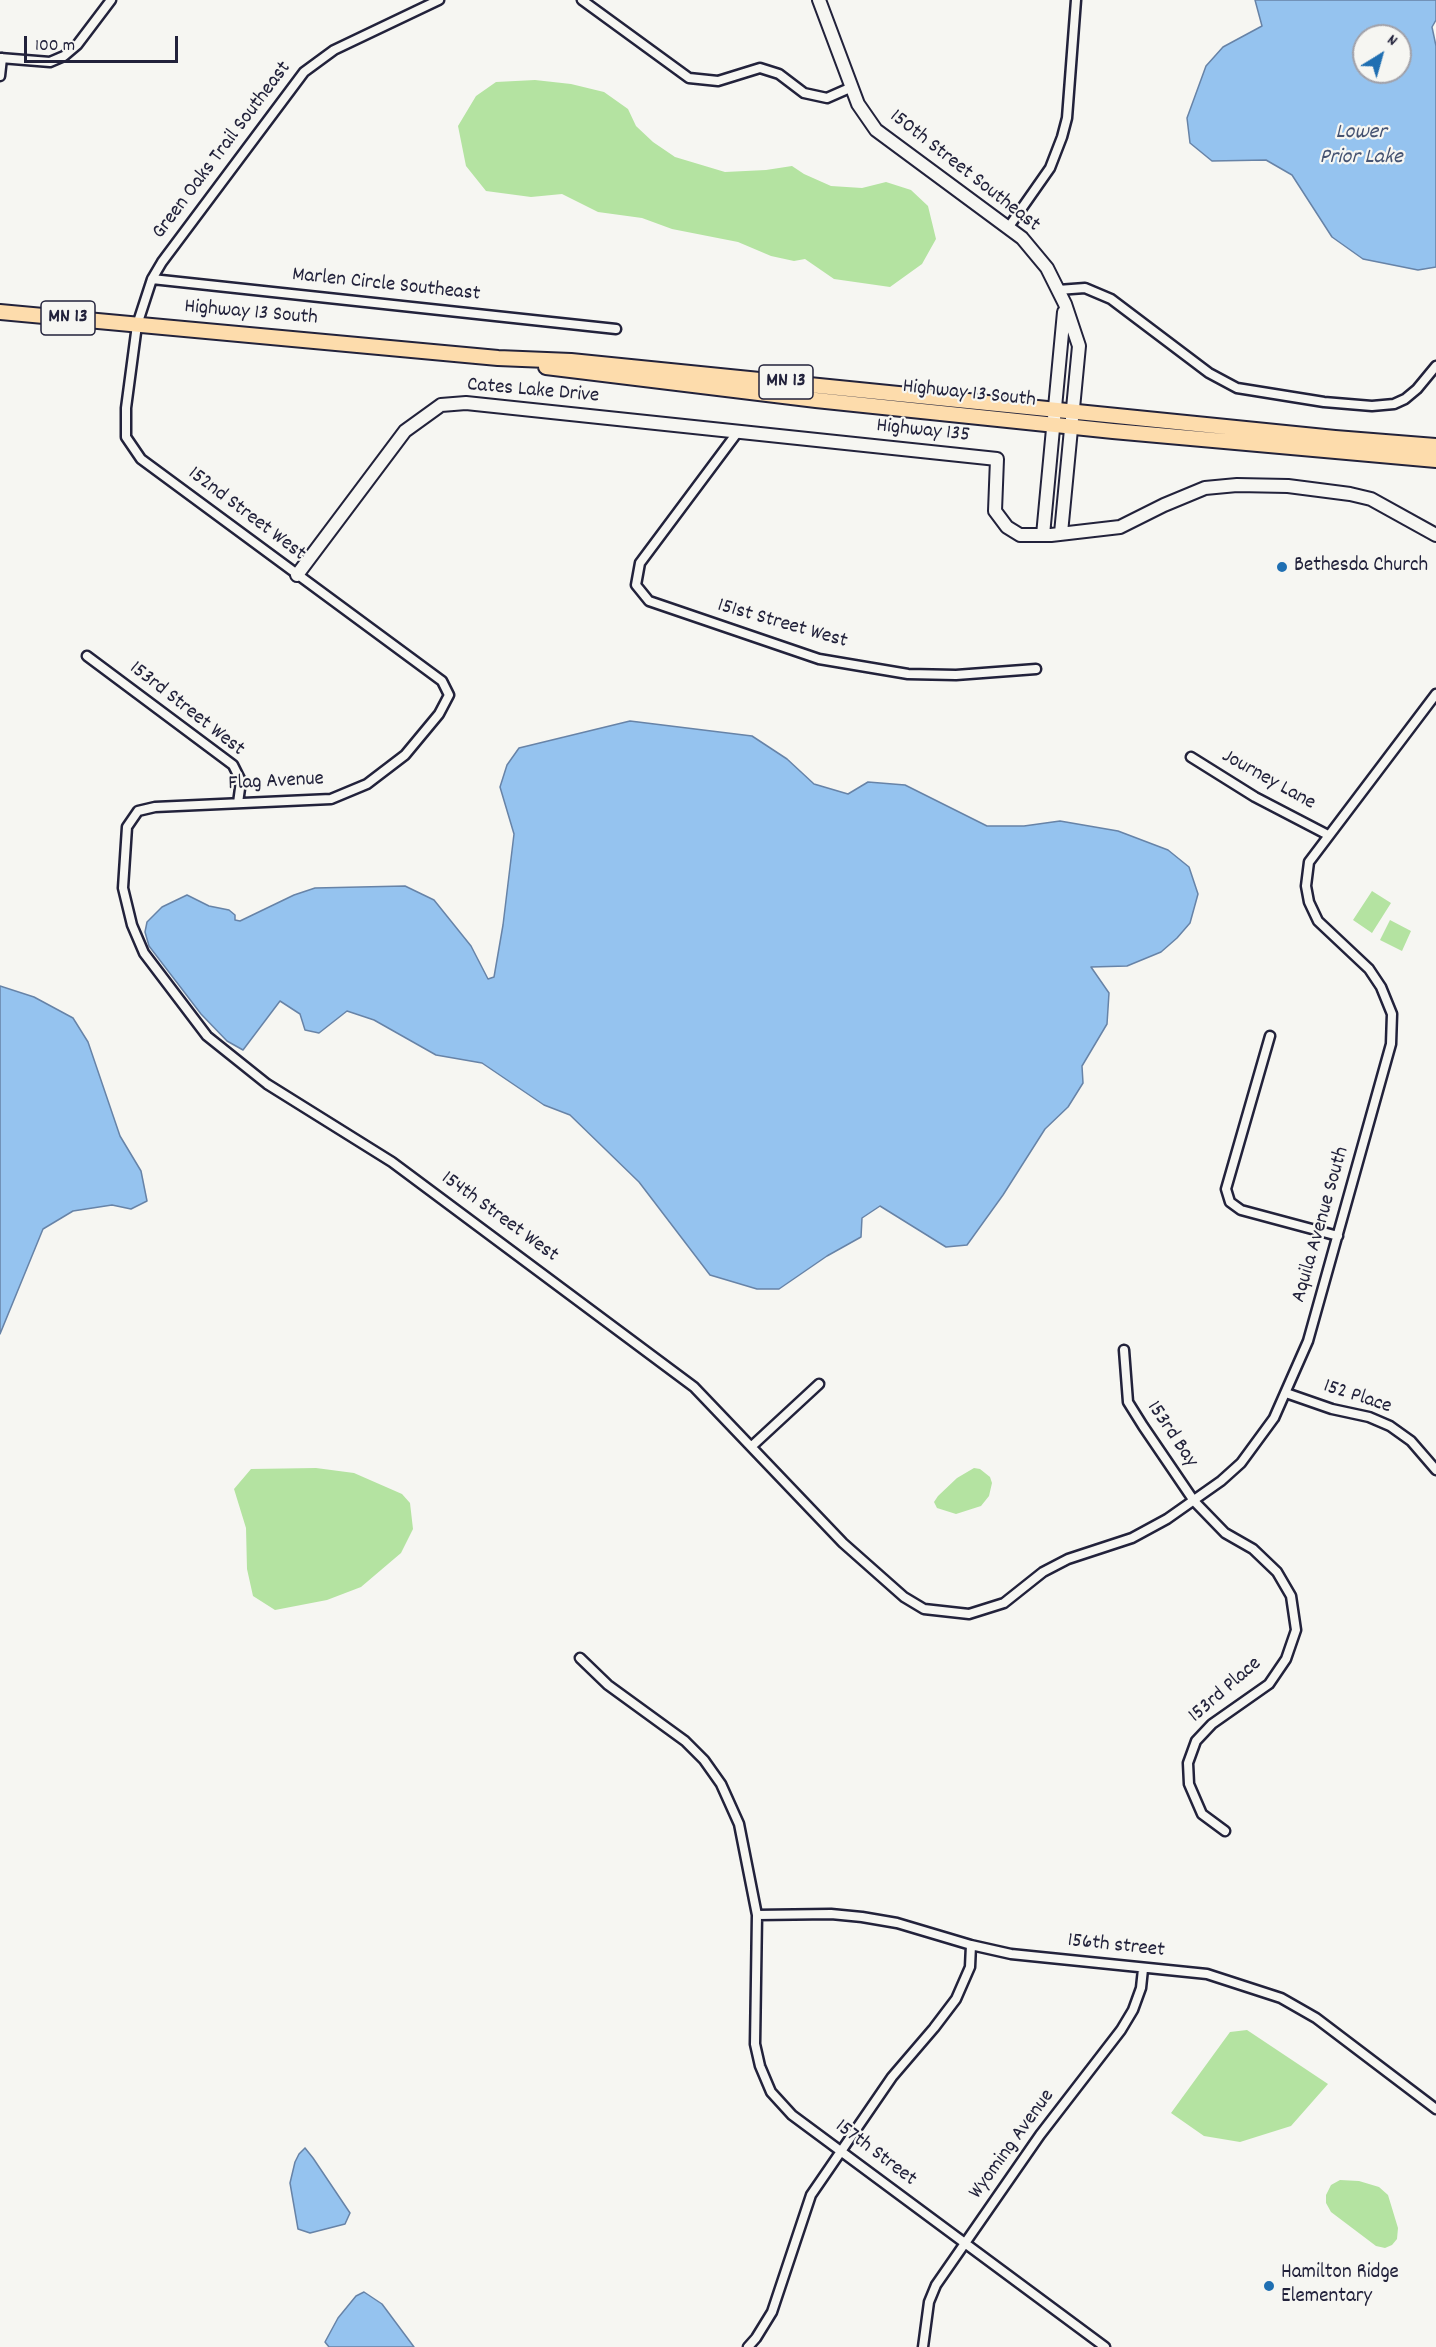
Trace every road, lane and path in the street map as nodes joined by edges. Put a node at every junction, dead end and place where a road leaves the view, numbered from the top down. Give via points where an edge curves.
1 (111, 0) edge
2 (439, 0) edge
3 (582, 0) edge
4 (819, 0) edge
5 (1076, 0) edge
6 (1, 58) edge
7 (0, 76) edge
8 (852, 87) junction
9 (1008, 228) junction
10 (152, 279) junction
11 (1058, 290) junction
12 (1065, 304) junction
13 (0, 312) edge
14 (137, 325) junction
15 (616, 329) dead end
16 (498, 358) junction
17 (1436, 366) edge
18 (1055, 409) junction
19 (1074, 411) junction
20 (1053, 425) junction
21 (1073, 427) junction
22 (736, 433) junction
23 (1436, 446) edge
24 (1436, 460) edge
25 (1061, 533) junction
26 (1043, 535) junction
27 (1436, 536) edge
28 (297, 575) junction
29 (87, 656) dead end
30 (1036, 669) dead end
31 (442, 681) joint
32 (1436, 694) edge
33 (1191, 757) dead end
34 (238, 803) junction
35 (127, 827) joint
36 (1328, 835) junction
37 (1270, 1035) dead end
38 (1338, 1236) junction
39 (1124, 1350) dead end
40 (819, 1384) dead end
41 (1286, 1393) junction
42 (752, 1446) junction
43 (1436, 1470) edge
44 (1194, 1501) junction
45 (924, 1609) joint
46 (580, 1658) dead end
47 (1225, 1831) dead end
48 (757, 1915) junction
49 (971, 1946) junction
50 (1143, 1969) junction
51 (1436, 2109) edge
52 (842, 2150) junction
53 (964, 2243) junction
54 (748, 2347) edge
55 (923, 2347) edge
56 (1105, 2347) edge

1 - 6 street via 64,56 50,62
2 - 10 street, Green Oaks Trail Southeast via 334,50 304,72
3 - 8 street via 689,78 718,81 760,68 779,74 804,93 827,98
4 - 8 street, 150th Street Southeast
5 - 9 street via 1067,118 1062,137 1050,168
6 - 7 street
8 - 9 street, 150th Street Southeast via 858,104 876,130
9 - 11 street, 150th Street Southeast via 1022,238 1047,268
10 - 14 street, Green Oaks Trail Southeast
10 - 15 street, Marlen Circle Southeast
11 - 12 street, 150th Street Southeast
11 - 17 street via 1085,288 1111,299 1209,373 1237,388 1324,402 1394,404 1417,389
12 - 18 street
12 - 19 street, 150th Street Southeast via 1079,346
13 - 14 main road, Highway 13 South / MN 13
14 - 16 main road, Highway 13 South / MN 13
14 - 28 street, 152nd Street West via 126,437 141,459
16 - 18 main road, Highway 13 South / MN 13 via 583,362
16 - 20 main road, Highway 13 South / MN 13 via 676,385
18 - 19 main road, Highway 13 South / MN 13
18 - 20 street
19 - 21 street, 150th Street Southeast
19 - 23 main road, Highway 13 South / MN 13
20 - 21 main road, Highway 13 South / MN 13
20 - 26 street
21 - 24 main road, Highway 13 South / MN 13
21 - 25 street
22 - 26 street, Highway 135 via 997,459 995,511 1007,527 1020,535
22 - 28 street, Cates Lake Drive via 466,403 441,405 405,431
22 - 30 street, 151st Street West via 640,563 636,585 649,601 819,659 908,674
25 - 26 street, Highway 135
25 - 27 street, Highway 135 via 1120,528 1205,489 1237,485 1288,486 1371,499
28 - 31 street, 152nd Street West
29 - 34 street, 153rd Street West via 233,765 241,781
31 - 34 street, Flag Avenue via 449,695 439,714 405,755 367,784 331,799
32 - 36 street, Aquila Avenue South
33 - 36 street, Journey Lane
34 - 35 street, Flag Avenue via 155,807 138,811
35 - 42 street, 154th Street West via 123,888 132,925 144,953 207,1036 267,1084 392,1162 536,1268 694,1387
36 - 38 street, Aquila Avenue South via 1309,862 1309,902 1318,921 1370,969 1392,1014 1391,1044
37 - 38 street via 1226,1189 1230,1202 1241,1210
38 - 41 street, Aquila Avenue South via 1308,1341
39 - 44 street, 153rd Bay via 1128,1402
40 - 42 street
41 - 43 street, 152 Place via 1390,1426 1411,1441
41 - 44 street, Aquila Avenue South via 1274,1418 1241,1463
42 - 45 street, 154th Street West via 843,1544 904,1597
44 - 45 street, Aquila Avenue South via 1132,1538 1068,1559 1043,1572 1004,1603 969,1614
44 - 47 street, 153rd Place via 1225,1533 1253,1550 1277,1572 1291,1596 1296,1630 1286,1659 1269,1684 1212,1724 1196,1742 1188,1763 1189,1784 1202,1814
46 - 48 street, 157th Street via 608,1685 685,1741 721,1784 739,1824
48 - 49 street, 156th street via 862,1917 897,1923
48 - 52 street, 157th Street via 755,2044 760,2066 771,2092 792,2115
49 - 50 street, 156th street
49 - 52 street via 970,1967 956,1999 892,2077
50 - 51 street, 156th street via 1207,1974 1281,1998 1316,2018
50 - 53 street, Wyoming Avenue via 1142,1988 1121,2030
52 - 53 street, 157th Street
52 - 54 street via 811,2195 772,2312
53 - 55 street, Wyoming Avenue via 928,2302
53 - 56 street, 157th Street

